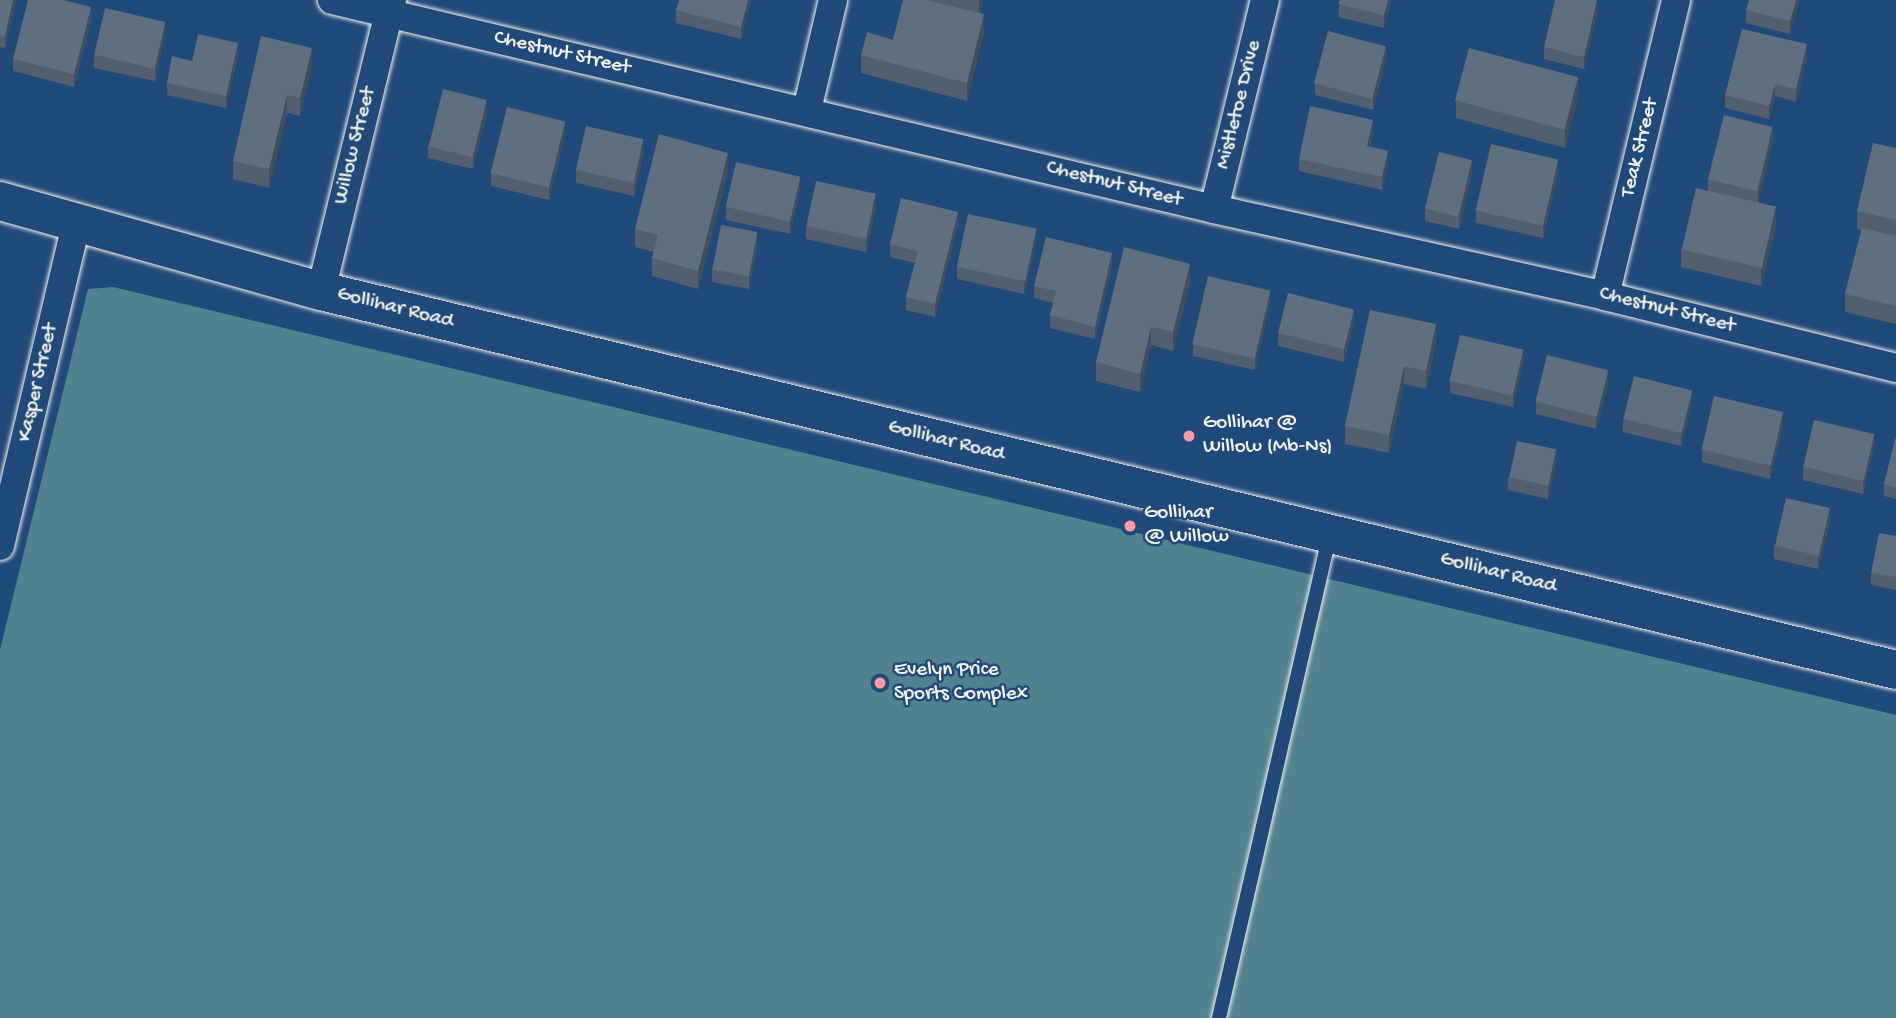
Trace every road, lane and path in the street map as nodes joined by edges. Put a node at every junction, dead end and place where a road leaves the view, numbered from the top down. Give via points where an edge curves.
1 (332, 0) edge
2 (833, 0) edge
3 (1265, 0) edge
4 (1676, 0) edge
5 (390, 7) edge
6 (807, 110) junction
7 (0, 201) edge
8 (1214, 209) junction
9 (77, 219) junction
10 (321, 291) junction
11 (1605, 296) junction
12 (1896, 369) edge
13 (1330, 534) junction
14 (0, 546) edge
15 (1896, 670) edge
16 (1219, 1018) edge

1 - 5 street, Chestnut Street
2 - 6 street
3 - 8 street, Mistletoe Drive
4 - 11 street, Teak Street
5 - 6 street, Chestnut Street
5 - 10 street, Willow Street
6 - 8 street, Chestnut Street
7 - 9 main road, Gollihar Road
8 - 11 street, Chestnut Street
9 - 10 main road, Gollihar Road
9 - 14 street, Kasper Street
10 - 13 main road, Gollihar Road
11 - 12 street, Chestnut Street
13 - 15 main road, Gollihar Road
13 - 16 lane

